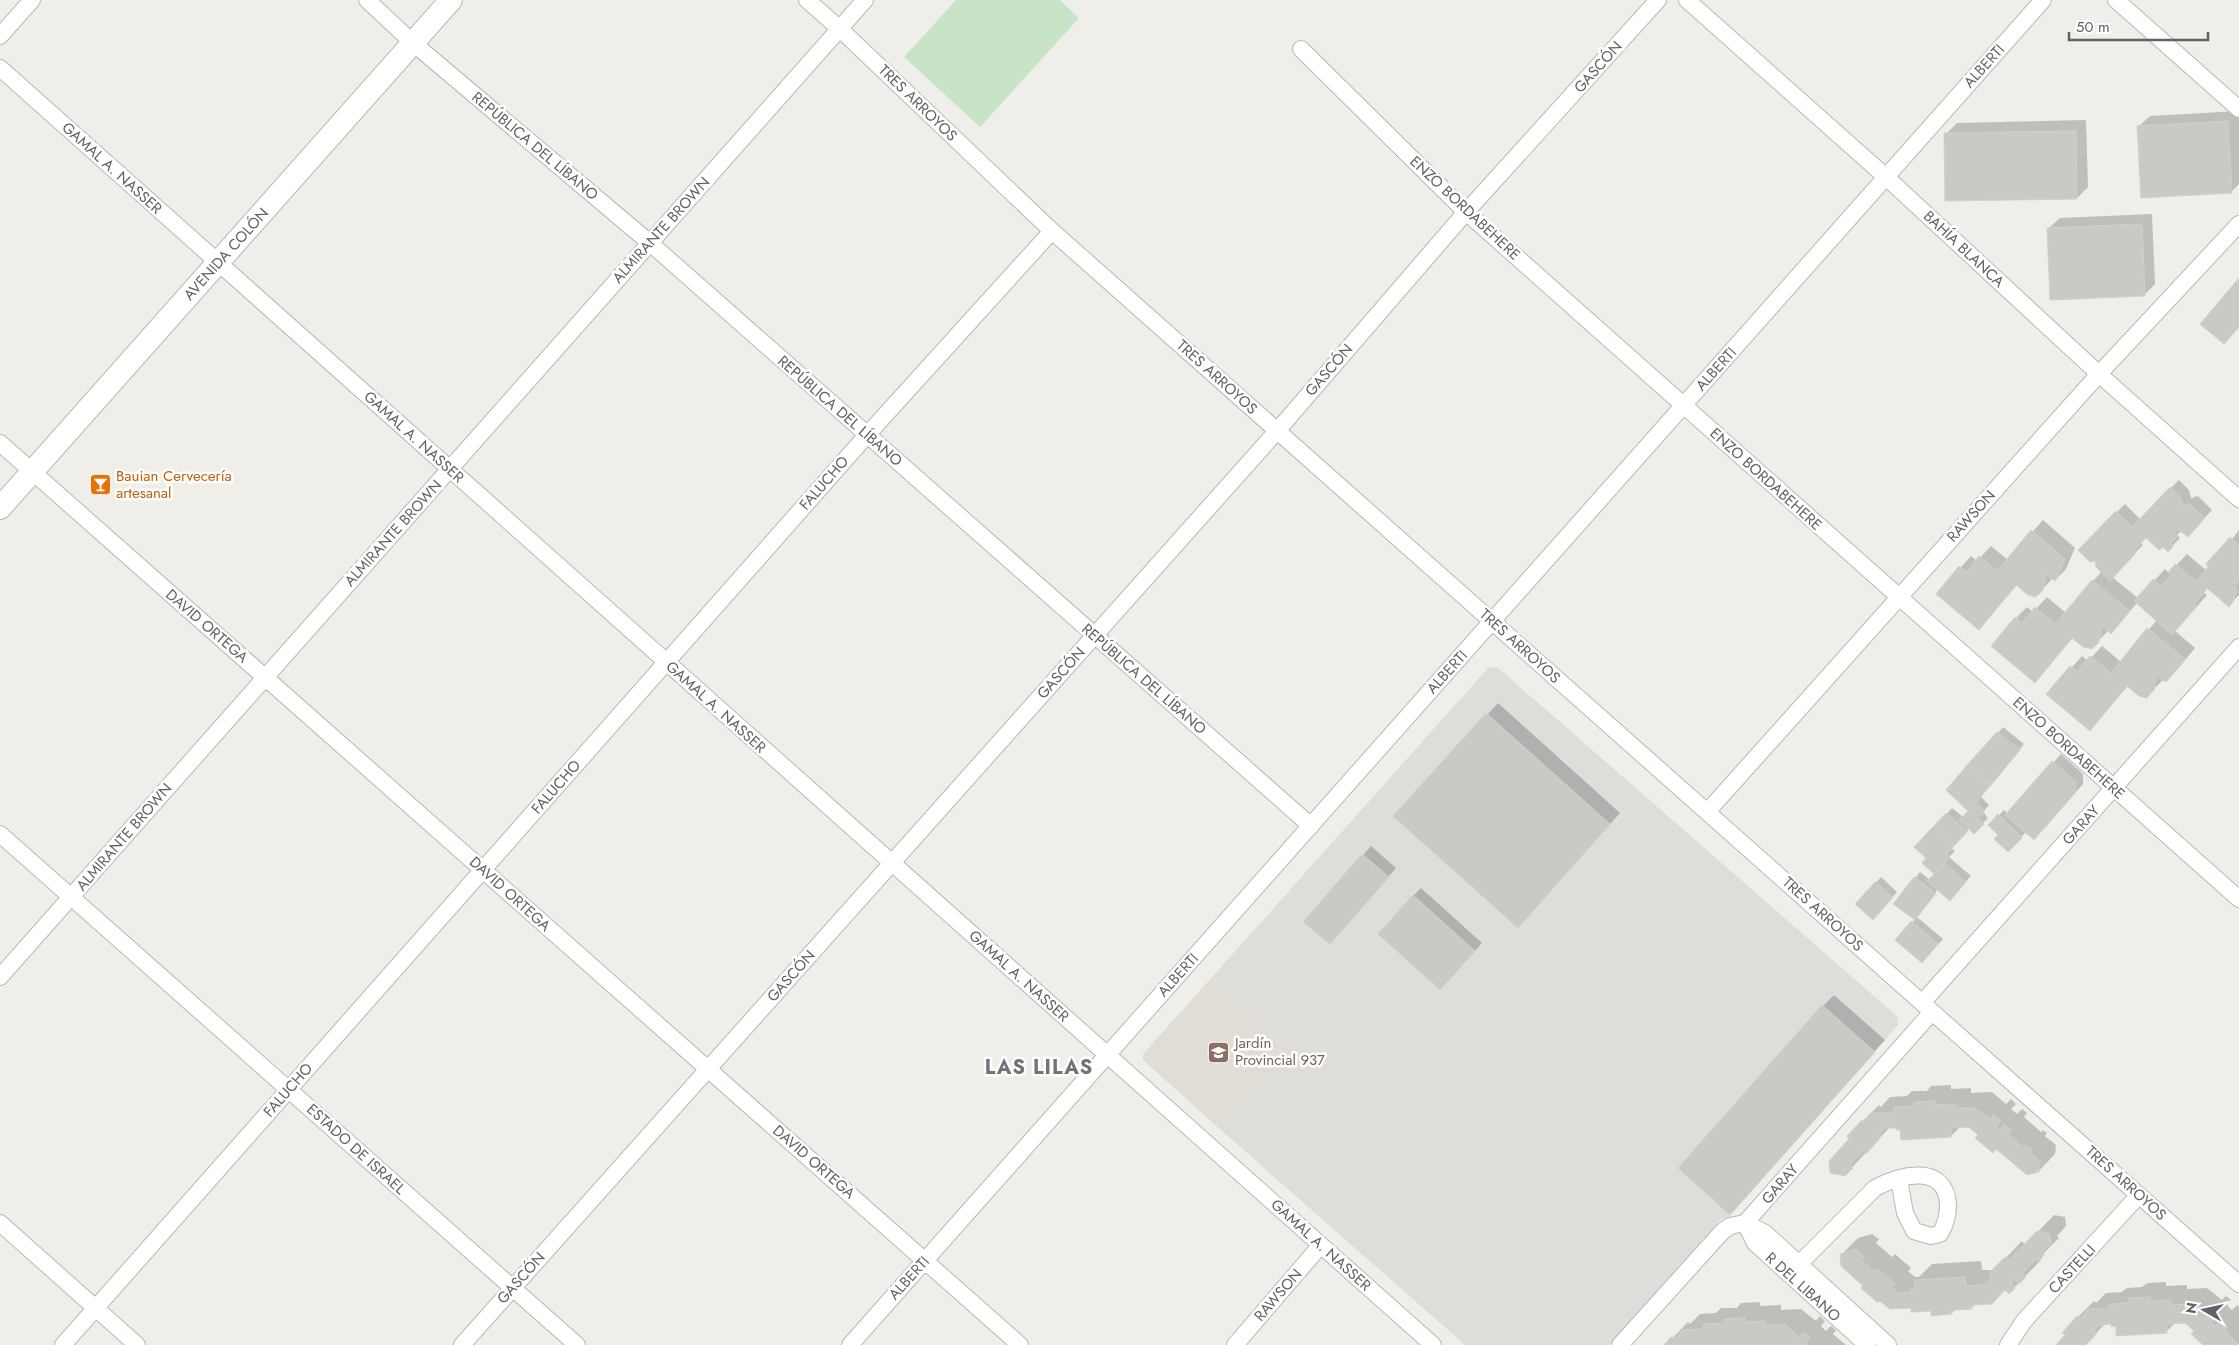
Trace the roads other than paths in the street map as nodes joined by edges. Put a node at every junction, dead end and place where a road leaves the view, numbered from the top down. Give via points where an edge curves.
1 (32, 0) edge
2 (367, 0) edge
3 (451, 0) edge
4 (807, 0) edge
5 (865, 0) edge
6 (1658, 0) edge
7 (1687, 0) edge
8 (2043, 0) edge
9 (2116, 0) edge
10 (840, 29) junction
11 (0, 36) edge
12 (413, 42) junction
13 (1301, 49) dead end
14 (0, 68) edge
15 (2239, 109) edge
16 (1886, 177) junction
17 (1466, 212) junction
18 (2239, 224) edge
19 (1052, 231) junction
20 (650, 243) junction
21 (218, 263) junction
22 (2099, 374) junction
23 (1684, 406) junction
24 (1277, 431) junction
25 (867, 434) junction
26 (0, 443) edge
27 (450, 469) junction
28 (32, 472) junction
29 (2239, 500) edge
30 (0, 508) edge
31 (1898, 596) junction
32 (1492, 621) junction
33 (1094, 636) junction
34 (2239, 647) edge
35 (666, 662) junction
36 (265, 677) junction
37 (2114, 788) junction
38 (1708, 812) junction
39 (1311, 826) junction
40 (0, 834) edge
41 (892, 863) junction
42 (483, 870) junction
43 (72, 896) junction
44 (2239, 899) edge
45 (0, 977) edge
46 (1927, 1007) junction
47 (1107, 1055) junction
48 (708, 1069) junction
49 (289, 1089) junction
50 (1899, 1179) dead end
51 (2139, 1195) junction
52 (0, 1223) edge
53 (1746, 1223) junction
54 (1321, 1245) junction
55 (925, 1261) junction
56 (1792, 1267) junction
57 (2239, 1284) edge
58 (513, 1288) junction
59 (96, 1308) junction
60 (63, 1345) edge
61 (137, 1345) edge
62 (462, 1345) edge
63 (577, 1345) edge
64 (850, 1345) edge
65 (1020, 1345) edge
66 (1236, 1345) edge
67 (1433, 1345) edge
68 (1620, 1345) edge
69 (1867, 1345) edge
70 (1888, 1345) edge
71 (2008, 1345) edge

1 - 11 street
2 - 12 street, REPÚBLICA DEL LÍBANO
3 - 12 main road, AVENIDA COLÓN
4 - 10 street, TRES ARROYOS
5 - 10 street, ALMIRANTE BROWN
6 - 17 street, GASCÓN
7 - 16 street, BAHÍA BLANCA
8 - 16 street, ALBERTI
9 - 15 street
10 - 19 street, TRES ARROYOS
10 - 20 street, ALMIRANTE BROWN
12 - 20 street, REPÚBLICA DEL LÍBANO
12 - 21 main road, AVENIDA COLÓN
13 - 17 street, ENZO BORDABEHERE
14 - 21 street, GAMAL A. NASSER
16 - 22 street, BAHÍA BLANCA
16 - 23 street, ALBERTI
17 - 23 street, ENZO BORDABEHERE
17 - 24 street, GASCÓN
18 - 22 street, RAWSON
19 - 24 street, TRES ARROYOS
19 - 25 street, FALUCHO
20 - 25 street, REPÚBLICA DEL LÍBANO
20 - 27 street, ALMIRANTE BROWN
21 - 27 street, GAMAL A. NASSER
21 - 28 main road, AVENIDA COLÓN
22 - 29 street, BAHÍA BLANCA
22 - 31 street, RAWSON
23 - 31 street, ENZO BORDABEHERE
23 - 32 street, ALBERTI
24 - 32 street, TRES ARROYOS
24 - 33 street, GASCÓN
25 - 33 street, REPÚBLICA DEL LÍBANO
25 - 35 street, FALUCHO
26 - 28 street, DAVID ORTEGA
27 - 35 street, GAMAL A. NASSER
27 - 36 street, ALMIRANTE BROWN
28 - 30 main road, AVENIDA COLÓN
28 - 36 street, DAVID ORTEGA
31 - 37 street, ENZO BORDABEHERE
31 - 38 street, RAWSON
32 - 38 street, TRES ARROYOS
32 - 39 street, ALBERTI
33 - 39 street, REPÚBLICA DEL LÍBANO
33 - 41 street, GASCÓN
34 - 37 street, GARAY
35 - 41 street, GAMAL A. NASSER
35 - 42 street, FALUCHO
36 - 42 street, DAVID ORTEGA
36 - 43 street, ALMIRANTE BROWN
37 - 44 street, ENZO BORDABEHERE
37 - 46 street, GARAY
38 - 46 street, TRES ARROYOS
39 - 47 street, ALBERTI
40 - 43 street, ESTADO DE ISRAEL
41 - 47 street, GAMAL A. NASSER
41 - 48 street, GASCÓN
42 - 48 street, DAVID ORTEGA
42 - 49 street, FALUCHO
43 - 45 street, ALMIRANTE BROWN
43 - 49 street, ESTADO DE ISRAEL
46 - 51 street, TRES ARROYOS
46 - 53 street, GARAY
47 - 54 street, GAMAL A. NASSER
47 - 55 street, ALBERTI
48 - 55 street, DAVID ORTEGA
48 - 58 street, GASCÓN
49 - 58 street, ESTADO DE ISRAEL
49 - 59 street, FALUCHO
50 - 56 street via 1875,1188
51 - 57 street, TRES ARROYOS
51 - 71 street, CASTELLI via 2024,1321
52 - 59 street
53 - 56 street, R DEL LIBANO via 1755,1244
53 - 68 street, GARAY via 1730,1226 1722,1232
54 - 66 street, RAWSON
54 - 67 street, GAMAL A. NASSER
55 - 64 street, ALBERTI
55 - 65 street, DAVID ORTEGA
56 - 69 street, R DEL LIBANO
56 - 70 street
58 - 62 street, GASCÓN
58 - 63 street, ESTADO DE ISRAEL
59 - 60 street, FALUCHO
59 - 61 street

